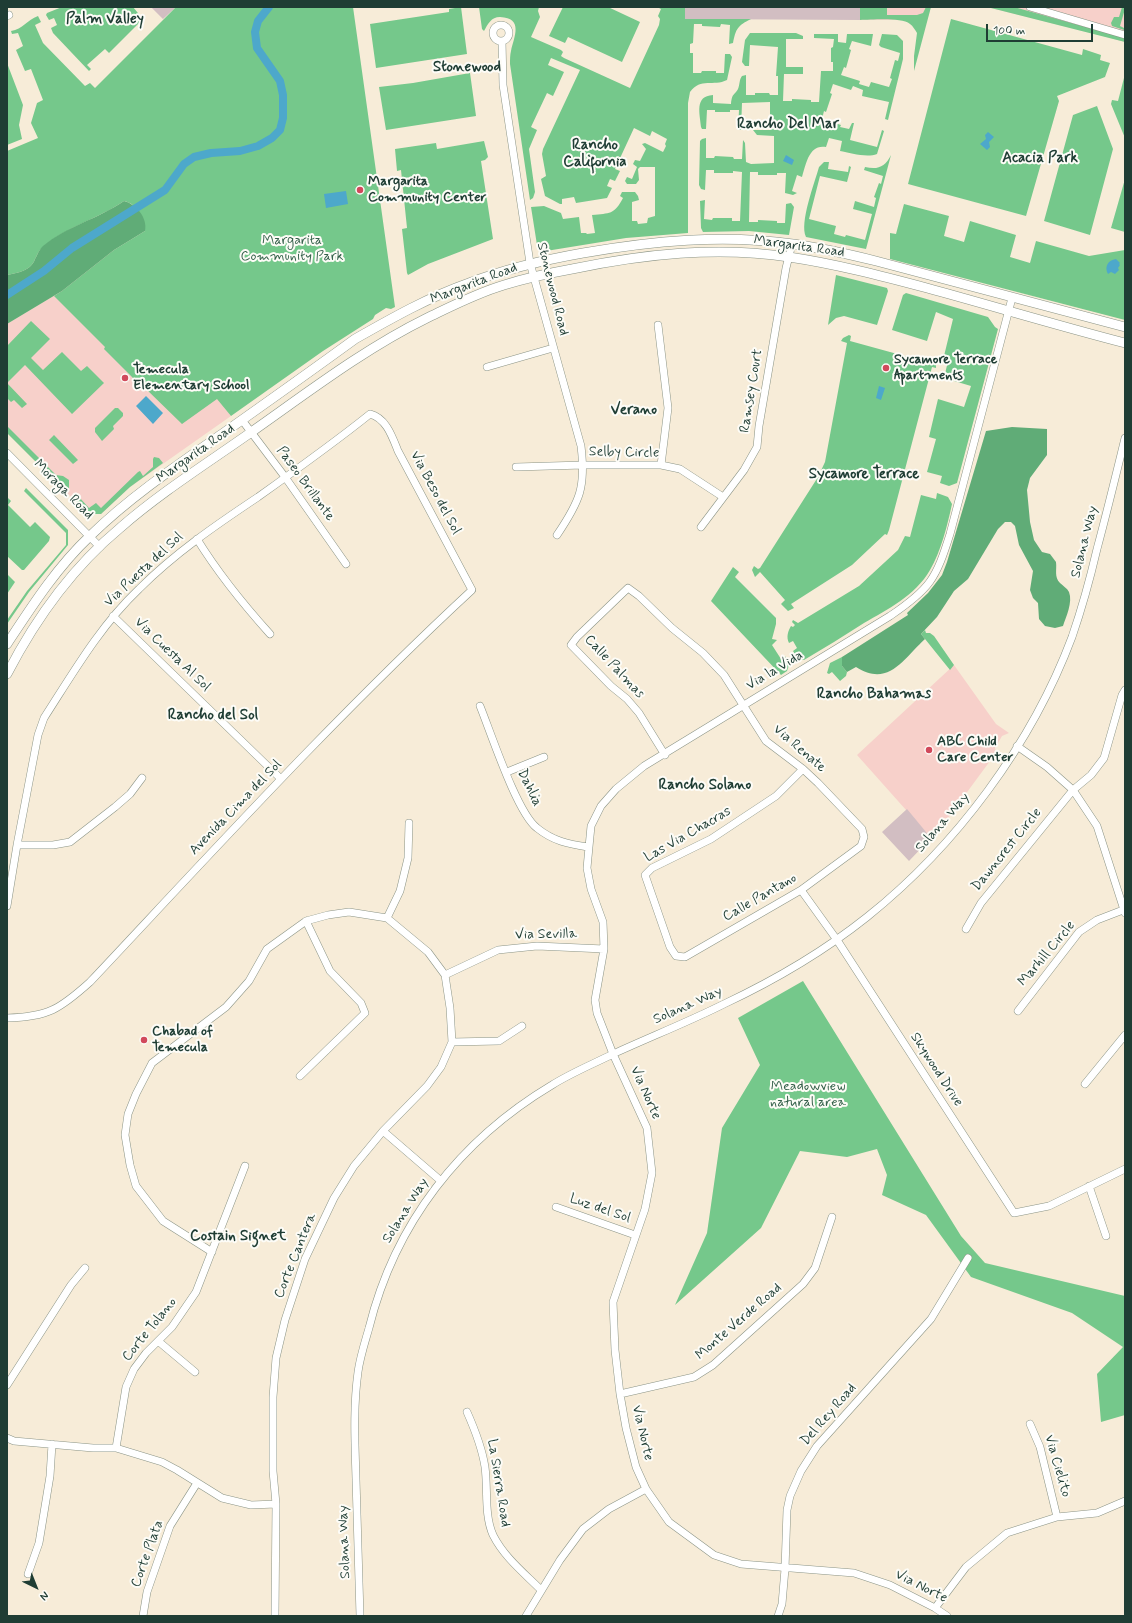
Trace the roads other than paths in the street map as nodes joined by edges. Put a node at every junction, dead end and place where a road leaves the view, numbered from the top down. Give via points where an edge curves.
1 (1030, 7) edge
2 (1125, 35) edge
3 (502, 42) dead end
4 (792, 244) junction
5 (789, 257) junction
6 (530, 263) junction
7 (534, 277) junction
8 (1012, 298) junction
9 (1009, 310) junction
10 (658, 325) dead end
11 (1125, 328) edge
12 (1125, 343) edge
13 (553, 348) junction
14 (487, 367) dead end
15 (370, 414) joint
16 (242, 420) junction
17 (251, 432) junction
18 (1125, 438) edge
19 (7, 453) edge
20 (583, 465) junction
21 (661, 465) junction
22 (516, 467) dead end
23 (285, 477) junction
24 (723, 497) junction
25 (701, 527) dead end
26 (557, 535) dead end
27 (90, 536) junction
28 (197, 539) junction
29 (100, 546) junction
30 (346, 564) dead end
31 (628, 588) joint
32 (472, 590) joint
33 (113, 616) junction
34 (270, 634) dead end
35 (7, 644) edge
36 (7, 674) edge
37 (1125, 690) edge
38 (744, 705) junction
39 (480, 706) dead end
40 (1017, 746) junction
41 (665, 755) junction
42 (544, 757) dead end
43 (803, 770) junction
44 (507, 772) junction
45 (142, 778) dead end
46 (281, 779) junction
47 (1072, 790) junction
48 (409, 823) dead end
49 (16, 845) junction
50 (861, 846) joint
51 (588, 847) junction
52 (801, 890) junction
53 (7, 906) edge
54 (1124, 911) edge
55 (387, 918) junction
56 (306, 921) junction
57 (966, 929) dead end
58 (837, 940) junction
59 (670, 947) joint
60 (604, 948) junction
61 (445, 975) junction
62 (1018, 1011) dead end
63 (7, 1018) edge
64 (522, 1026) dead end
65 (1125, 1035) edge
66 (452, 1042) junction
67 (613, 1054) junction
68 (300, 1076) dead end
69 (1085, 1084) dead end
70 (383, 1131) junction
71 (245, 1166) dead end
72 (1125, 1169) edge
73 (441, 1180) junction
74 (1089, 1186) junction
75 (556, 1207) dead end
76 (832, 1218) dead end
77 (635, 1235) junction
78 (1106, 1236) dead end
79 (212, 1252) junction
80 (968, 1258) dead end
81 (85, 1268) dead end
82 (158, 1341) junction
83 (195, 1372) dead end
84 (7, 1385) edge
85 (620, 1394) junction
86 (467, 1412) dead end
87 (1030, 1424) dead end
88 (7, 1438) edge
89 (52, 1444) junction
90 (116, 1448) junction
91 (197, 1483) junction
92 (646, 1489) junction
93 (1125, 1501) edge
94 (276, 1504) junction
95 (1057, 1517) junction
96 (785, 1569) junction
97 (28, 1574) dead end
98 (542, 1590) junction
99 (935, 1608) junction
100 (143, 1616) edge
101 (275, 1616) edge
102 (360, 1616) edge
103 (526, 1616) edge
104 (778, 1616) edge
105 (947, 1616) edge

1 - 2 street
3 - 6 street, Stonewood Road via 503,85
4 - 5 street, Ramsey Court
4 - 6 main road, Margarita Road via 742,240 663,242
4 - 8 main road, Margarita Road via 876,261
5 - 7 main road, Margarita Road via 727,252 673,253 619,259
5 - 9 main road, Margarita Road via 852,269
5 - 24 street, Ramsey Court via 756,447 744,470
6 - 7 street, Stonewood Road
6 - 16 main road, Margarita Road via 467,283 385,322 355,339
7 - 13 street, Stonewood Road
7 - 17 main road, Margarita Road via 469,298 398,333 332,375
8 - 9 street, Via la Vida
8 - 11 main road, Margarita Road
9 - 12 main road, Margarita Road
9 - 38 street, Via la Vida via 950,534 942,561 929,584 915,599 896,612
10 - 21 street via 668,408
13 - 14 street
13 - 20 street, Stonewood Road via 581,446
15 - 23 street, Via Puesta del Sol
15 - 32 street, Via Beso del Sol via 378,416 388,428
16 - 17 street, Paseo Brillante
16 - 27 main road, Margarita Road via 140,493
17 - 23 street, Paseo Brillante
17 - 29 main road, Margarita Road via 118,528
18 - 40 street, Solana Way via 1084,601 1072,638 1039,710
19 - 27 street, Moraga Road
20 - 21 street, Selby Circle
20 - 22 street, Selby Circle
20 - 26 street, Stonewood Road via 582,488 574,510
21 - 24 street, Selby Circle via 680,469
23 - 28 street, Via Puesta del Sol
23 - 30 street, Paseo Brillante
24 - 25 street, Ramsey Court
27 - 29 street, Moraga Road
27 - 35 main road, Margarita Road via 66,560
28 - 33 street, Via Puesta del Sol via 165,565
28 - 34 street via 243,604
29 - 36 main road, Margarita Road via 44,613 19,650
31 - 38 street, Via Renate via 703,653 724,675
31 - 41 street, Calle Palmas via 576,637 571,645 611,686 628,699
32 - 46 street, Avenida Cima del Sol
33 - 46 street, Via Cuesta Al Sol
33 - 49 street, Via Puesta del Sol via 44,718 38,735
37 - 47 street, Dawncrest Circle via 1104,758 1091,775
38 - 41 street, Via la Vida
38 - 43 street, Via Renate via 766,741
39 - 44 street, Dahlia
40 - 47 street via 1047,767
40 - 58 street, Solana Way via 989,788 952,835 898,890
41 - 51 street, Via la Vida via 644,766 616,789 601,806 591,826
42 - 44 street
43 - 50 street, Via Renate via 862,830 864,837
43 - 59 street, Las Via Chacras via 776,796 711,839 652,868 645,875
44 - 51 street, Dahlia via 518,799 536,827 563,843
45 - 49 street via 130,794 70,842 53,845
46 - 63 street, Avenida Cima del Sol via 90,982 70,1000 53,1010 29,1017
47 - 54 street via 1097,826
47 - 57 street, Dawncrest Circle via 981,903
48 - 55 street via 408,858 400,891
49 - 53 street, Via Puesta del Sol
50 - 52 street, Calle Pantano
51 - 60 street, Via la Vida via 587,868 591,889 603,922
52 - 58 street, Skywood Drive
52 - 59 street, Calle Pantano via 685,957 676,956
54 - 62 street, Marhill Circle via 1098,920 1079,932
55 - 56 street via 349,912
55 - 61 street, Corte Cantera via 428,952
56 - 68 street via 330,971 361,1003 365,1013
56 - 79 street via 267,949 249,981 226,1007 152,1062 128,1114 126,1135 136,1186 163,1221
58 - 67 street, Solana Way via 790,970 725,1004
58 - 74 street, Skywood Drive via 1014,1213 1049,1206
60 - 61 street, Via Sevilla via 537,946 498,950
60 - 67 street, Via la Vida via 595,1000 597,1013
61 - 66 street, Corte Cantera
64 - 66 street via 498,1041
65 - 69 street
66 - 70 street, Corte Cantera via 441,1067 427,1086
67 - 73 street, Solana Way via 554,1084 521,1105 484,1135
67 - 77 street, Via Norte via 647,1128 652,1173 645,1209
70 - 73 street
70 - 94 street, Corte Cantera via 354,1166 334,1198 305,1259 285,1320 276,1358 273,1397 273,1471
71 - 79 street, Corte Tolano
72 - 74 street
73 - 102 street, Solana Way via 414,1217 393,1257 375,1302 358,1370 354,1411
74 - 78 street
75 - 77 street, Luz del Sol
76 - 85 street, Monte Verde Road via 815,1268 803,1284 713,1365 694,1377
77 - 85 street, Via Norte via 613,1302 614,1350
79 - 82 street, Corte Tolano via 196,1292 172,1327
80 - 96 street, Del Rey Road via 931,1318 817,1446 801,1471 787,1510
81 - 84 street via 71,1285
82 - 83 street
82 - 90 street, Corte Tolano via 134,1369 126,1387
85 - 92 street, Via Norte via 636,1467
86 - 98 street, La Sierra Road via 477,1435 484,1467 492,1533 513,1563
87 - 95 street, Via Cielito via 1040,1447
88 - 89 street via 14,1441
89 - 90 street
89 - 97 street via 50,1476 39,1543
90 - 91 street via 162,1462
91 - 94 street via 222,1498 236,1502 251,1505
91 - 100 street, Corte Plata via 170,1526 147,1592
92 - 96 street, Via Norte via 669,1522 714,1555 741,1564
92 - 98 street via 609,1509 583,1529
93 - 95 street via 1097,1513
94 - 101 street, Corte Cantera
95 - 99 street via 1007,1533 966,1567
96 - 99 street, Via Norte via 854,1573 890,1585
96 - 104 street, Del Rey Road via 782,1604
98 - 103 street
99 - 105 street, Via Norte

